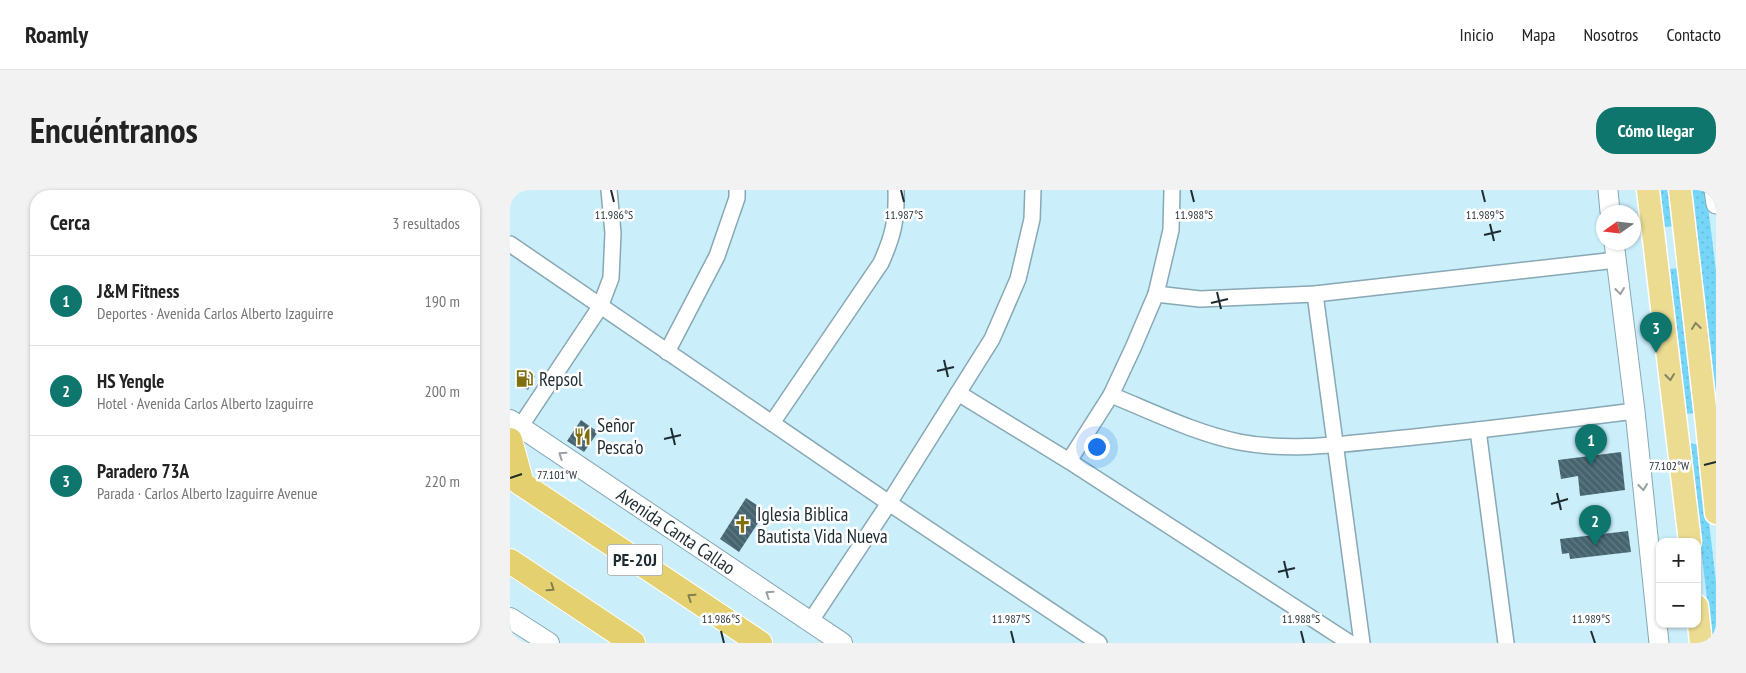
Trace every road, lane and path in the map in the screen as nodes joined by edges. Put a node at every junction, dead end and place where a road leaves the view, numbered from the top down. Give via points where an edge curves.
1 (609, 190) edge
2 (737, 190) edge
3 (896, 190) edge
4 (1033, 190) edge
5 (1172, 190) edge
6 (1608, 190) edge
7 (1648, 190) edge
8 (1680, 190) edge
9 (1714, 190) edge
10 (1716, 204) edge
11 (1609, 205) edge
12 (1654, 240) junction
13 (510, 244) edge
14 (1686, 244) junction
15 (1615, 251) edge
16 (1156, 294) junction
17 (1315, 294) junction
18 (600, 307) junction
19 (667, 352) junction
20 (958, 393) junction
21 (1111, 395) junction
22 (1635, 411) junction
23 (772, 424) junction
24 (514, 429) edge
25 (1478, 430) junction
26 (1335, 444) junction
27 (1069, 461) junction
28 (516, 480) edge
29 (889, 503) junction
30 (1716, 513) edge
31 (1690, 538) edge
32 (510, 561) edge
33 (510, 618) edge
34 (810, 622) junction
35 (1693, 628) edge
36 (1699, 628) edge
37 (548, 643) edge
38 (633, 643) edge
39 (760, 643) edge
40 (842, 643) edge
41 (1099, 643) edge
42 (1350, 643) edge
43 (1362, 643) edge
44 (1506, 643) edge
45 (1659, 643) edge
46 (1686, 643) edge
47 (1701, 643) edge

1 - 18 street via 613,233 611,278
2 - 19 street via 717,256
3 - 23 street via 892,238 880,263
4 - 20 street via 1032,218 1018,279 992,339
5 - 16 street via 1171,230
6 - 11 street
7 - 12 main road
8 - 14 main road
9 - 10 street
12 - 14 main road via 1660,249 1668,253
12 -> 31 main road
13 - 18 street
30 -> 14 main road
15 - 17 street
15 -> 22 street
16 - 17 street via 1200,299
16 - 21 street
17 - 26 street
18 - 19 street
18 - 24 street
19 - 23 street
20 - 27 street
20 - 29 street
21 - 26 street via 1198,430 1240,442 1285,447
21 - 27 street
22 - 25 street
22 -> 45 street
23 - 29 street
24 - 28 highway
34 -> 24 main road, Avenida Canta Callao
25 - 26 street
25 - 44 street
26 - 43 street
27 - 42 street
39 -> 28 highway, PE-20J
29 - 34 street
29 - 41 street
32 -> 38 highway
33 - 37 main road
34 - 40 main road, Avenida Canta Callao
35 - 46 main road
36 - 47 main road

